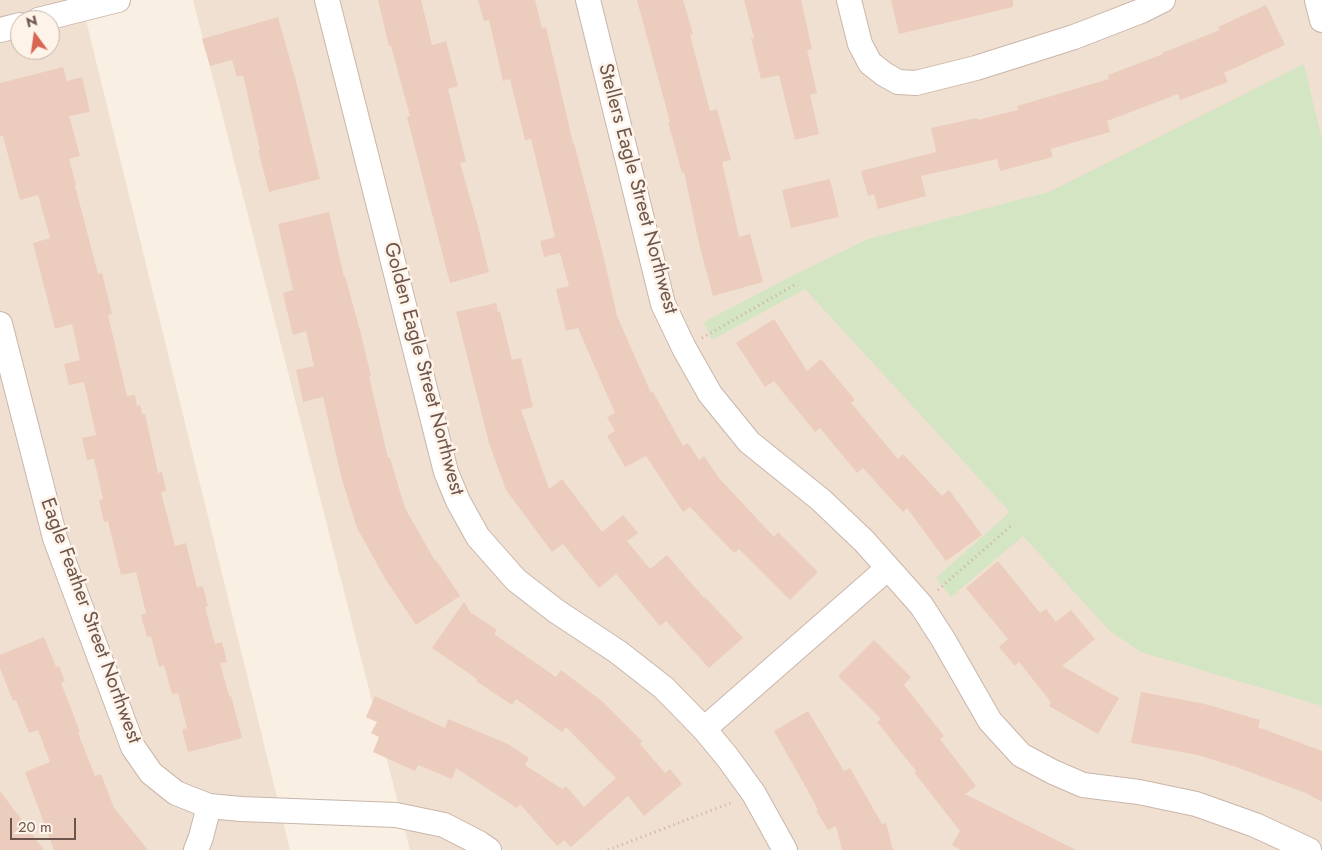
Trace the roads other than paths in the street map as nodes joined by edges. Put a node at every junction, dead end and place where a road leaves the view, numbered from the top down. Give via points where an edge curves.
1 (118, 0) edge
2 (328, 0) edge
3 (588, 0) edge
4 (849, 0) edge
5 (1163, 0) edge
6 (1317, 0) edge
7 (60, 14) edge
8 (1322, 20) edge
9 (0, 324) edge
10 (8, 393) edge
11 (888, 568) junction
12 (704, 729) junction
13 (209, 806) junction
14 (196, 850) edge
15 (489, 850) edge
16 (785, 850) edge
17 (1309, 850) edge

1 - 7 street
2 - 12 street, Golden Eagle Street Northwest via 446,472 458,502 478,537 516,580 664,688
3 - 11 street, Stellers Eagle Street Northwest via 663,304 684,348 710,394 749,442 821,500
4 - 5 street via 860,44 870,63 898,82 916,83 1074,37
6 - 8 street
9 - 10 street, Eagle Feather Street Northwest
10 - 13 street, Eagle Feather Street Northwest via 55,538 133,747 151,773 176,793
11 - 12 street
11 - 17 street, Stellers Eagle Street Northwest via 921,605 990,721 1021,755 1083,785 1196,804 1255,825
12 - 16 street, Golden Eagle Street Northwest via 754,794
13 - 14 street
13 - 15 street, Eagle Feather Street Northwest via 396,815 444,825

